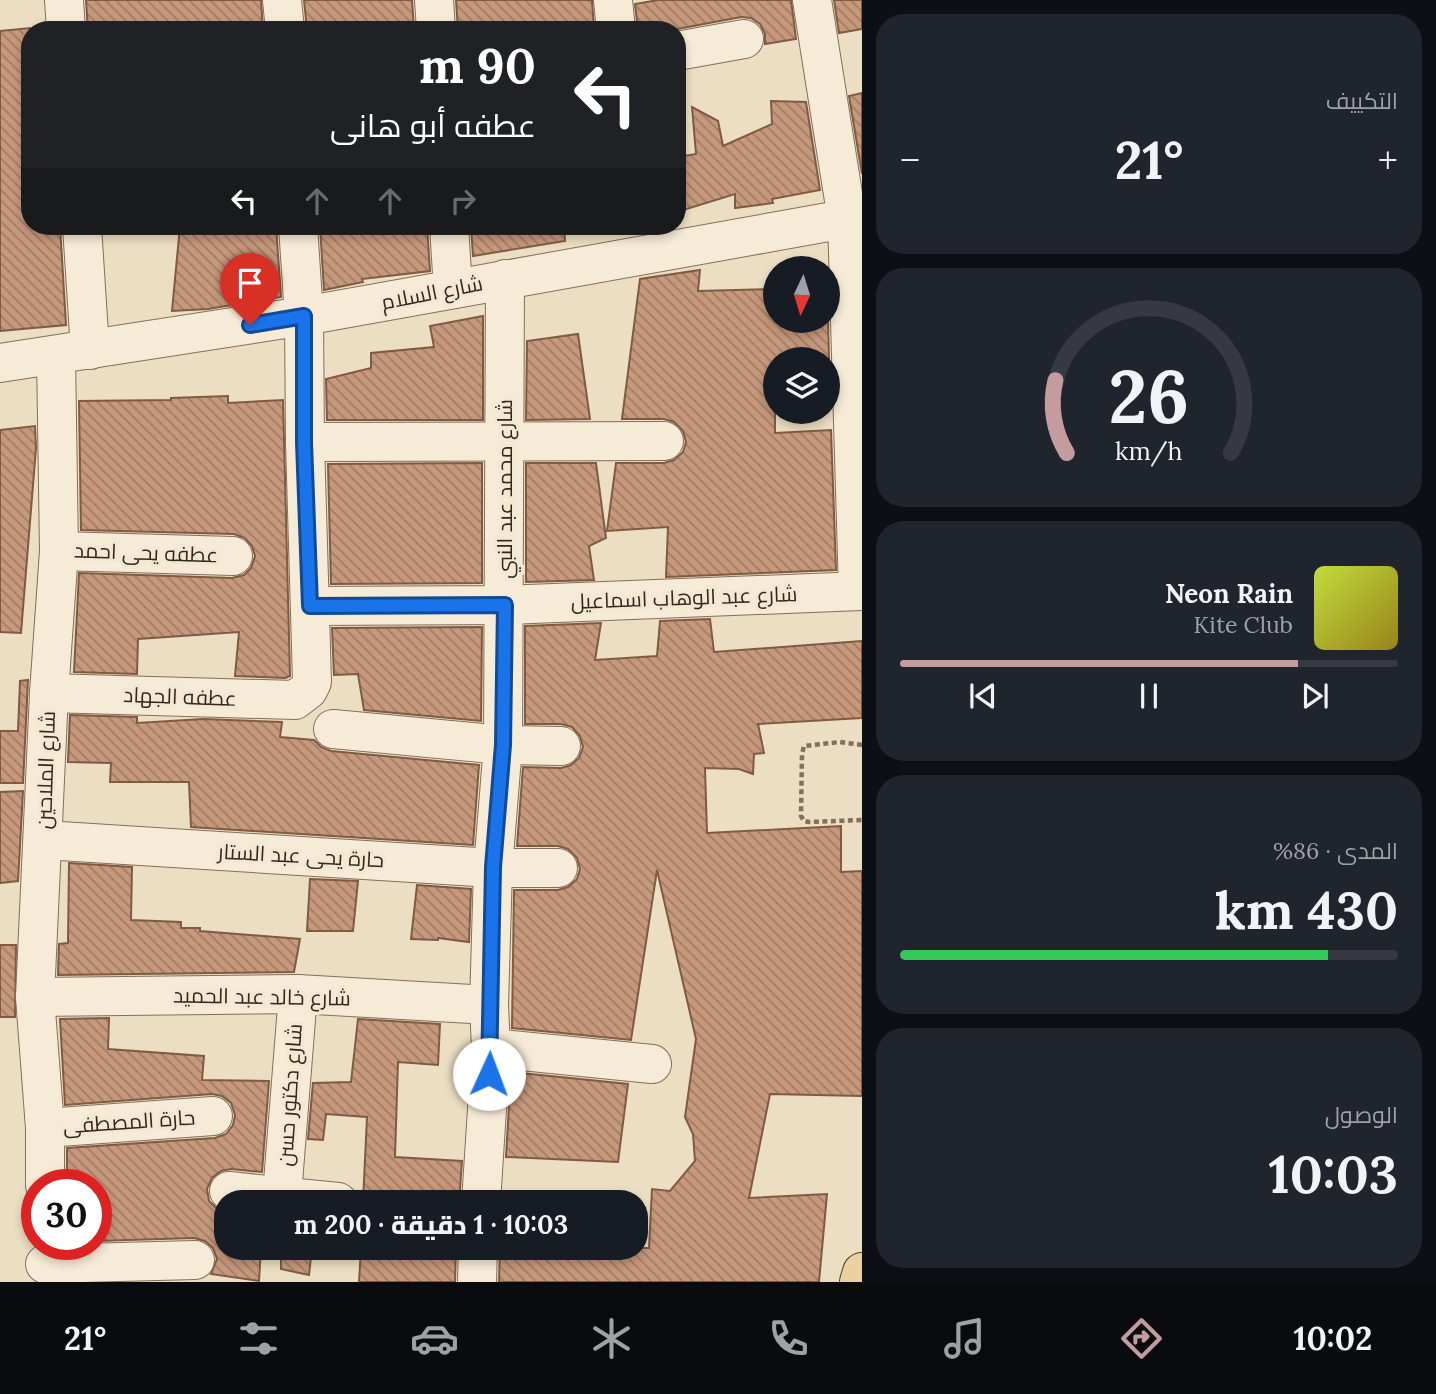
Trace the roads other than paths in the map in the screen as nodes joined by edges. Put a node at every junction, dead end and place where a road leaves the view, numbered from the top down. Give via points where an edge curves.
1 (64, 0) edge
2 (282, 0) edge
3 (434, 0) edge
4 (613, 0) edge
5 (812, 0) edge
6 (65, 21) edge
7 (284, 21) edge
8 (435, 21) edge
9 (615, 21) edge
10 (744, 39) dead end
11 (686, 49) edge
12 (854, 218) edge
13 (81, 235) edge
14 (299, 235) edge
15 (450, 235) edge
16 (630, 241) edge
17 (505, 279) junction
18 (453, 289) junction
19 (304, 316) junction
20 (73, 353) junction
21 (0, 363) edge
22 (857, 403) edge
23 (664, 441) dead end
24 (304, 442) junction
25 (504, 443) junction
26 (59, 551) junction
27 (233, 556) dead end
28 (860, 591) edge
29 (505, 605) junction
30 (310, 606) junction
31 (50, 693) junction
32 (333, 729) dead end
33 (503, 745) junction
34 (561, 746) dead end
35 (44, 840) junction
36 (493, 867) junction
37 (558, 868) dead end
38 (298, 994) junction
39 (35, 998) junction
40 (489, 1004) junction
41 (491, 1048) junction
42 (652, 1064) dead end
43 (213, 1116) dead end
44 (46, 1128) junction
45 (45, 1169) edge
46 (282, 1190) edge
47 (482, 1190) edge
48 (195, 1260) dead end
49 (478, 1260) edge
50 (45, 1264) edge
51 (862, 1272) edge
52 (477, 1282) edge
53 (859, 1282) edge

1 - 6 street
2 - 7 street
3 - 8 street
4 - 9 street
5 - 12 street
10 - 11 street
12 - 16 street, شارع السلام
12 - 22 street
13 - 20 street, شارع الملاحين
14 - 19 street
15 - 18 street
16 - 17 street, شارع السلام
17 - 18 street, شارع السلام
17 - 25 street, شارع محمد عبد النبي
18 - 19 street, شارع السلام
19 - 20 street, شارع السلام
19 - 24 street
20 - 21 street, شارع السلام
20 - 26 street, شارع الملاحين
22 - 28 street
23 - 25 street
24 - 25 street
24 - 30 street
25 - 29 street, شارع محمد عبد النبي
26 - 27 street, عطفه يحى احمد
26 - 31 street, شارع الملاحين
28 - 29 street, شارع عبد الوهاب اسماعيل
29 - 30 street, شارع عبد الوهاب اسماعيل
29 - 33 street, شارع محمد عبد النبي
30 - 31 street, عطفه الجهاد via 312,682 295,700
31 - 35 street, شارع الملاحين
32 - 33 street
33 - 34 street
33 - 36 street, شارع محمد عبد النبي
35 - 36 street, حارة يحى عبد الستار
35 - 39 street, شارع الملاحين
36 - 37 street, حارة يحى عبد الستار
36 - 40 street, شارع محمد عبد النبي
38 - 39 street, شارع خالد عبد الحميد
38 - 40 street, شارع خالد عبد الحميد
38 - 46 street, شارع دكتور حسن
39 - 44 street, شارع الملاحين
40 - 41 street, شارع محمد عبد النبي
41 - 42 street
41 - 47 street, شارع محمد عبد النبي
43 - 44 street, حارة المصطفى
44 - 45 street, شارع الملاحين
48 - 50 street
49 - 52 street
51 - 53 main road

